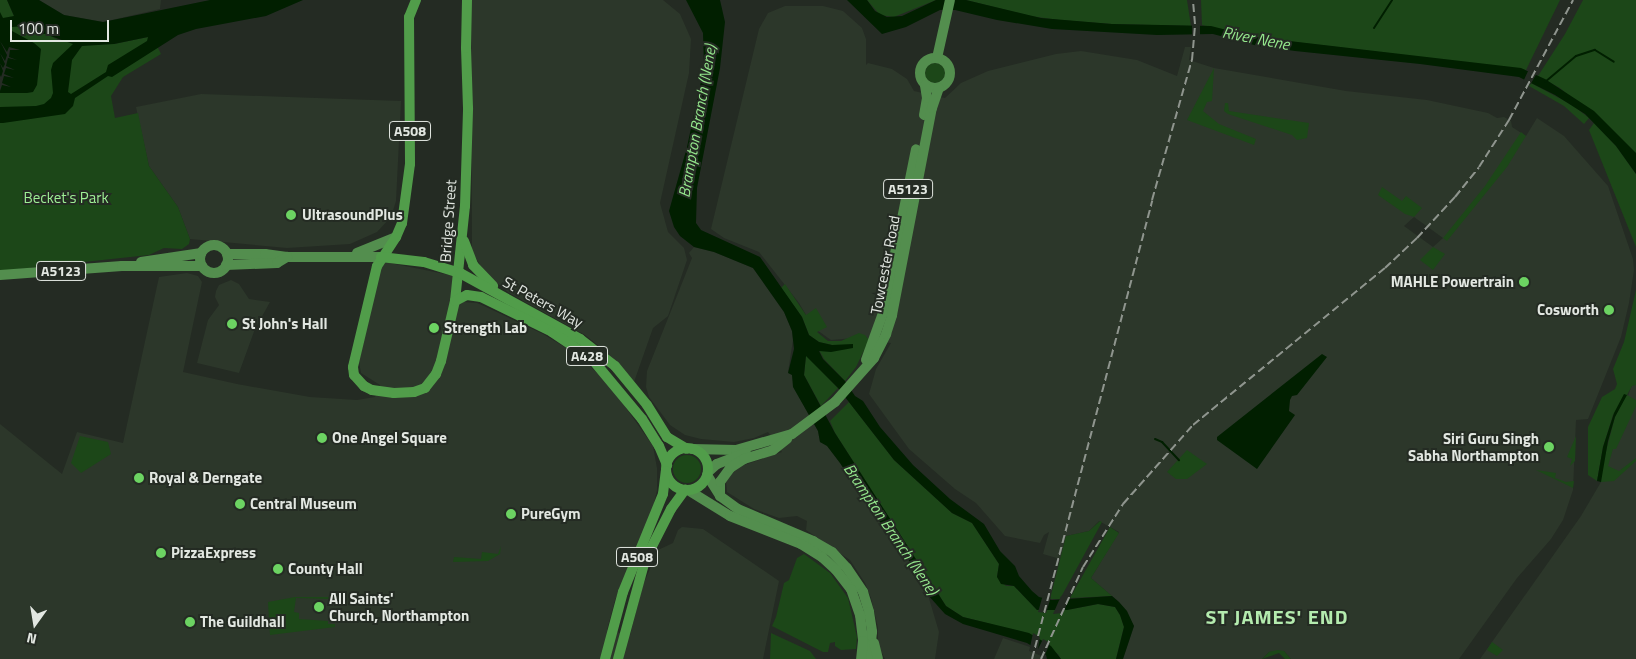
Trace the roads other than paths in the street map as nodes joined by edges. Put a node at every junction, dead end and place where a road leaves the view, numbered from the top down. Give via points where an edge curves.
1 (416, 0) edge
2 (467, 0) edge
3 (950, 0) edge
4 (937, 58) junction
5 (925, 85) junction
6 (939, 88) junction
7 (396, 237) junction
8 (463, 238) junction
9 (201, 253) junction
10 (227, 254) junction
11 (346, 256) junction
12 (287, 257) junction
13 (381, 258) junction
14 (226, 265) junction
15 (122, 266) junction
16 (202, 266) junction
17 (460, 273) junction
18 (0, 275) edge
19 (374, 275) junction
20 (455, 301) junction
21 (512, 302) junction
22 (855, 381) junction
23 (790, 436) junction
24 (689, 449) junction
25 (667, 468) junction
26 (707, 474) junction
27 (687, 490) junction
28 (720, 496) junction
29 (796, 538) junction
30 (872, 632) junction
31 (863, 641) junction
32 (605, 659) edge
33 (618, 659) edge
34 (861, 659) edge
35 (869, 659) edge
36 (878, 659) edge

1 - 7 highway, A508 via 409,17 410,164 402,223
2 - 8 highway, Bridge Street / A508
3 - 4 main road
4 - 5 main road, A5123 via 927,60 922,66 920,76
4 - 6 main road, A5123 via 945,62 950,72 948,82
5 - 6 main road
5 - 22 main road, Towcester Road / A5123 via 927,98 883,313 870,352
6 - 22 main road, Towcester Road / A5123 via 930,118 892,315 876,354
7 - 11 main road
7 - 13 highway, A508
8 - 17 highway, Bridge Street / A508
8 - 21 highway via 477,271
9 - 10 main road via 216,245
9 - 15 main road, A5123
9 - 16 main road
10 - 12 main road
10 - 14 main road
11 - 12 main road
11 - 13 main road
11 - 19 main road via 366,262
12 - 14 main road via 277,263
13 - 17 highway, A428 via 424,262
13 - 19 highway, A508
14 - 16 main road via 214,273
15 - 16 main road, A5123
15 - 18 main road, A5123
17 - 20 highway, Bridge Street / A508
17 - 21 highway, St Peters Way / A428
19 - 20 highway, Bridge Street / A508 via 353,367 360,383 372,390 405,393 425,388 442,361
20 - 25 highway, St Peters Way / A428 via 467,295 481,297 552,332 592,359 642,419 659,446
21 - 24 highway, St Peters Way / A428 via 560,326 600,353 632,386 668,437
22 - 23 main road, Towcester Road / A5123 via 835,402
23 - 24 main road, Towcester Road / A5123 via 736,450
23 - 26 main road, Towcester Road / A5123 via 730,458
23 - 28 main road via 773,450 744,459 730,468 720,482
24 - 25 highway via 675,452
24 - 26 highway via 705,459
25 - 27 highway via 672,483
25 - 32 highway, A508 via 663,494 623,592
26 - 27 highway via 699,487
26 - 28 main road
27 - 29 main road via 730,516
27 - 33 highway, A508 via 661,527 646,560
28 - 29 main road via 738,509
29 - 30 main road via 832,552 848,568 863,592
29 - 31 main road via 822,556 845,580 859,610
30 - 35 main road
30 - 36 main road
31 - 34 main road
31 - 35 main road

